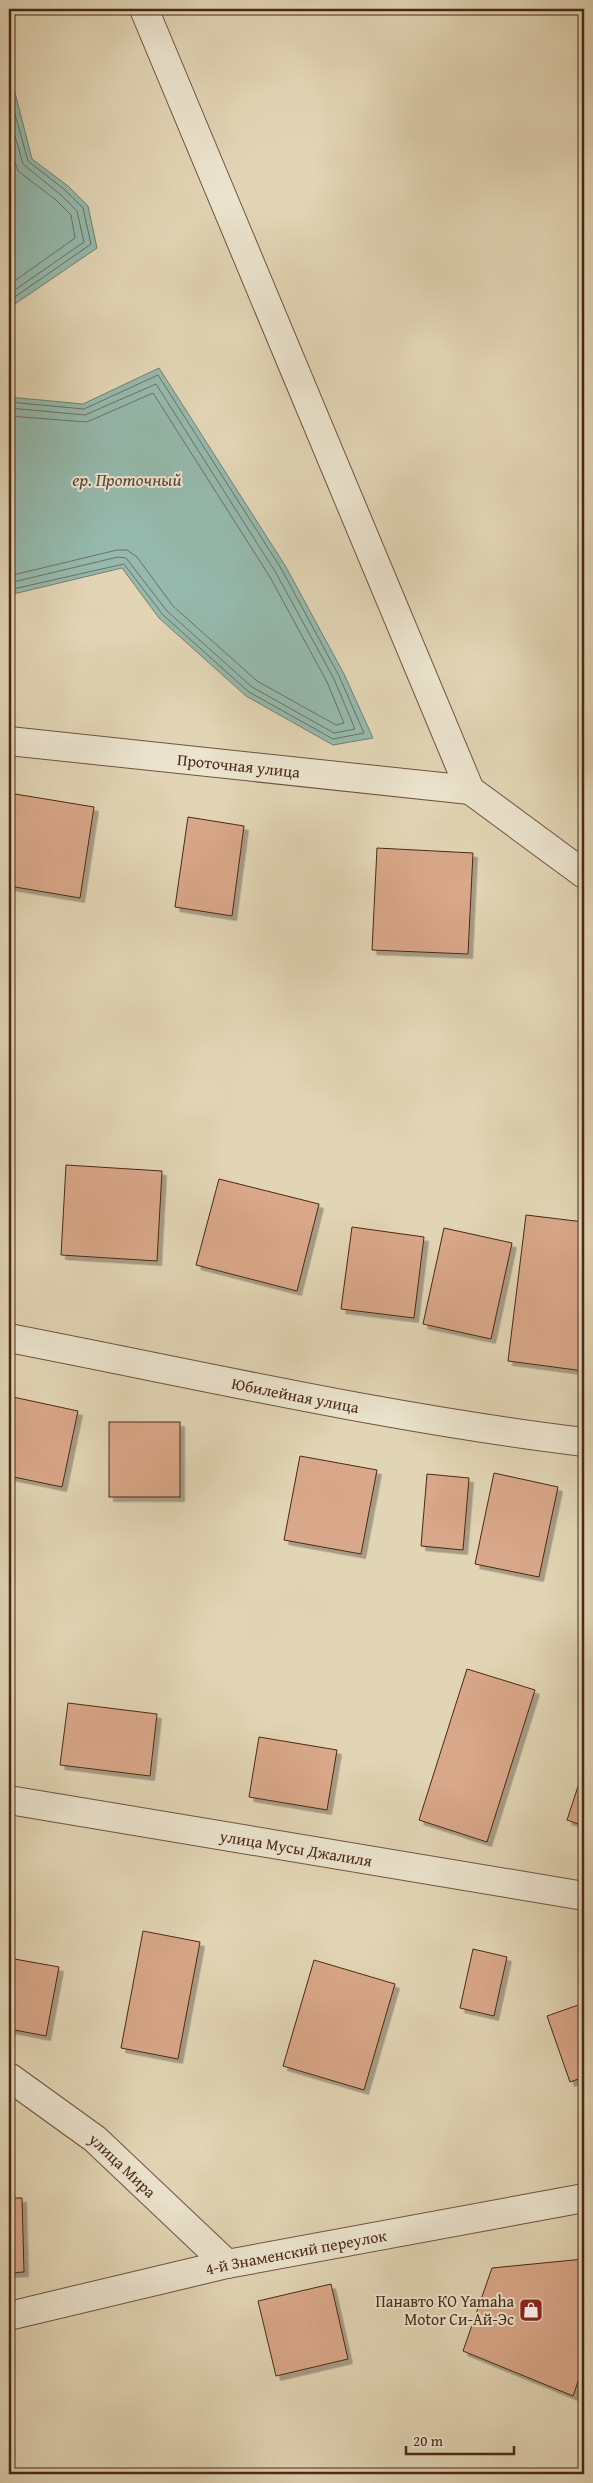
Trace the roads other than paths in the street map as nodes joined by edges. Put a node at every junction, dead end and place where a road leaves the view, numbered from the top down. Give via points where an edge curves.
1 (144, 9) edge
2 (9, 741) edge
3 (470, 790) junction
4 (584, 874) edge
5 (9, 1338) edge
6 (584, 1442) edge
7 (9, 1800) edge
8 (584, 1896) edge
9 (9, 2077) edge
10 (584, 2198) edge
11 (227, 2264) junction
12 (9, 2316) edge

1 - 3 street
2 - 3 street, Проточная улица
3 - 4 street
5 - 6 street, Юбилейная улица via 346,1404
7 - 8 street, улица Мусы Джалиля
9 - 11 street, улица Мира via 95,2139
10 - 11 street, 4-й Знаменский переулок
11 - 12 street, 4-й Знаменский переулок

